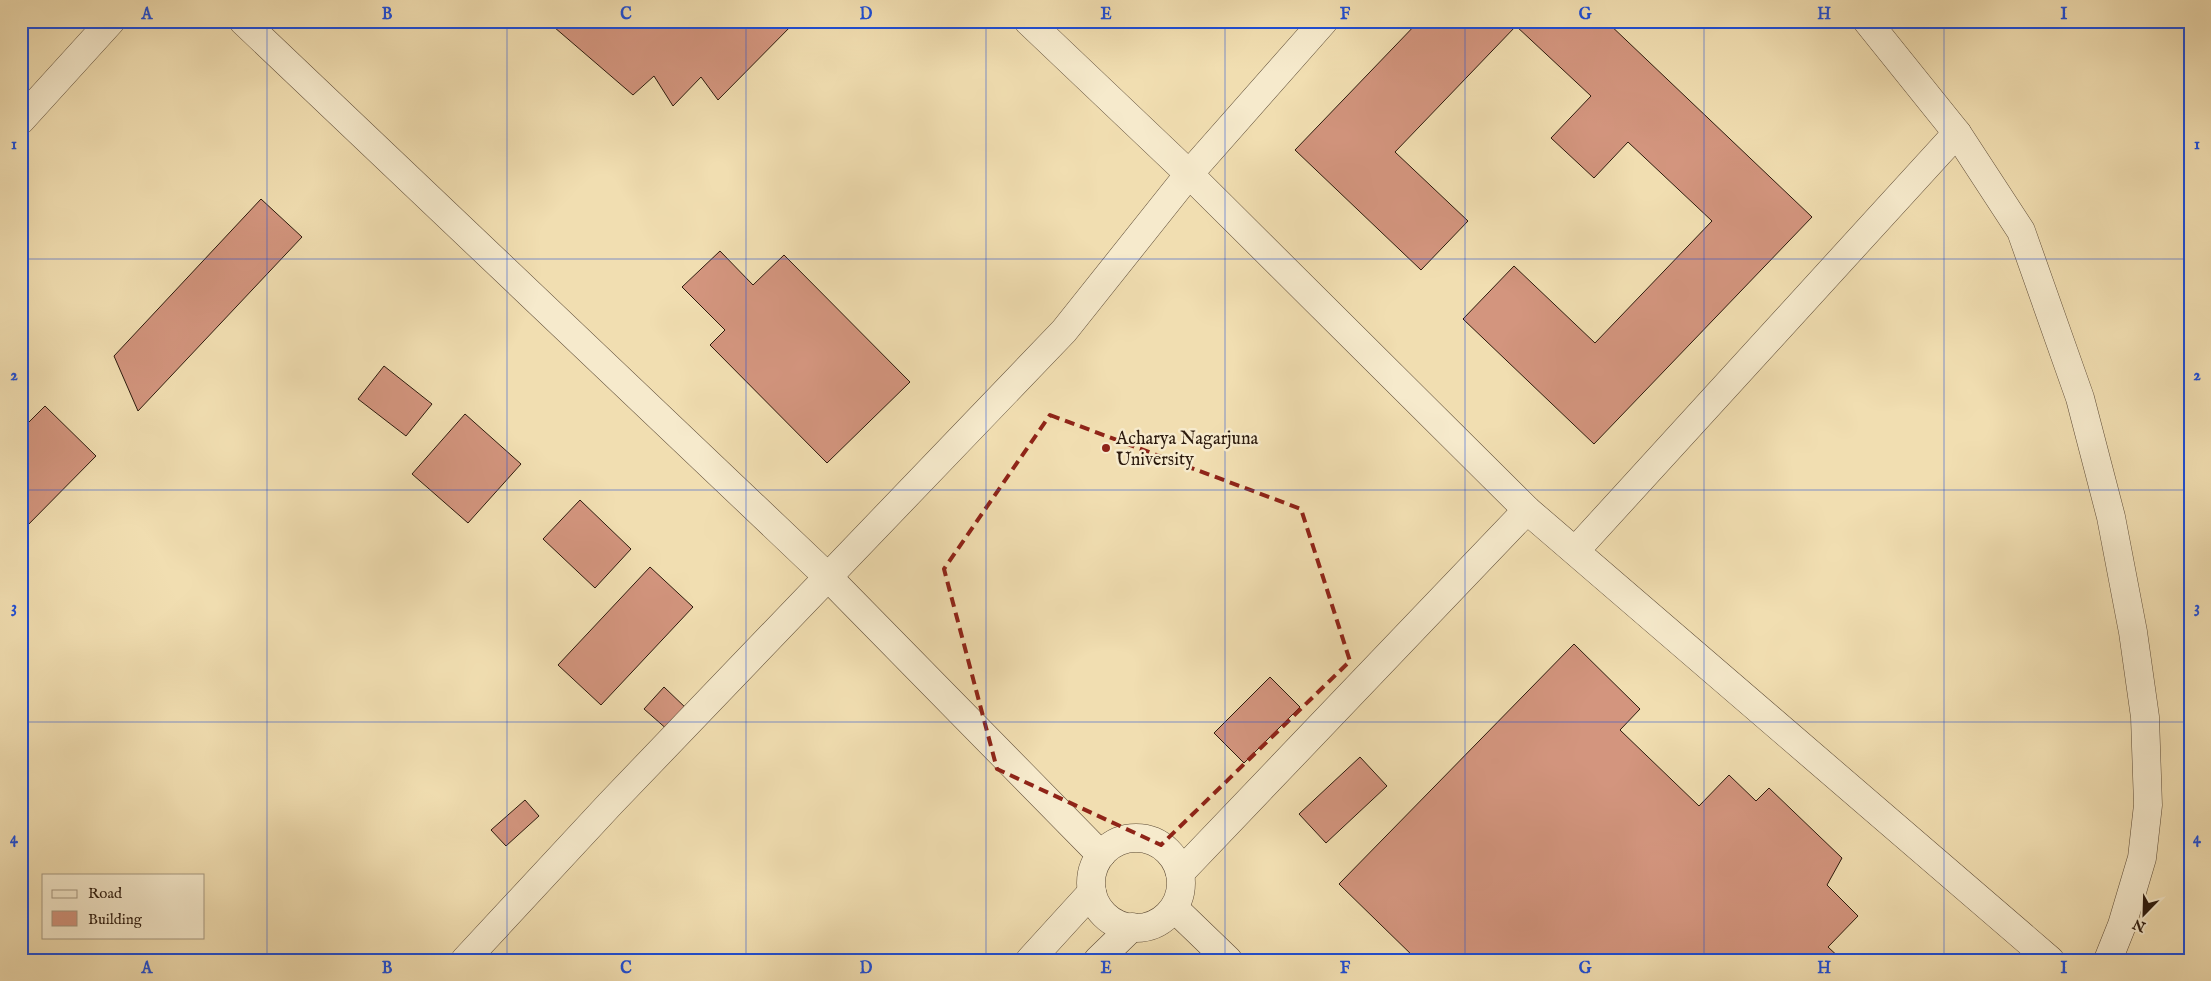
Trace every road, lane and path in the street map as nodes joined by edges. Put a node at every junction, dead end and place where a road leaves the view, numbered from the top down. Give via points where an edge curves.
1 (110, 21) edge
2 (244, 21) edge
3 (1028, 21) edge
4 (1324, 21) edge
5 (1867, 21) edge
6 (21, 120) edge
7 (1957, 133) junction
8 (1188, 174) junction
9 (1527, 510) junction
10 (1576, 550) junction
11 (829, 578) junction
12 (1101, 855) junction
13 (1180, 873) junction
14 (1092, 892) junction
15 (1174, 908) junction
16 (1132, 927) junction
17 (465, 960) edge
18 (1030, 960) edge
19 (1098, 960) edge
20 (1228, 960) edge
21 (2050, 960) edge
22 (2108, 960) edge

1 - 6 lane
2 - 11 lane
3 - 8 lane
4 - 8 lane
5 - 7 lane
7 - 10 lane
7 - 22 lane via 2021,231 2080,398 2111,517 2134,632 2145,717 2148,805 2142,858
8 - 9 lane
8 - 11 lane via 1064,331
9 - 10 lane
9 - 13 lane
10 - 21 lane
11 - 12 lane
11 - 17 lane via 610,804
12 - 13 lane via 1124,839 1153,841 1175,859
12 - 14 lane via 1091,878
13 - 15 lane via 1179,897
14 - 16 lane via 1106,916 1118,924
14 - 18 lane
15 - 16 lane via 1156,923
15 - 20 lane
16 - 19 lane

